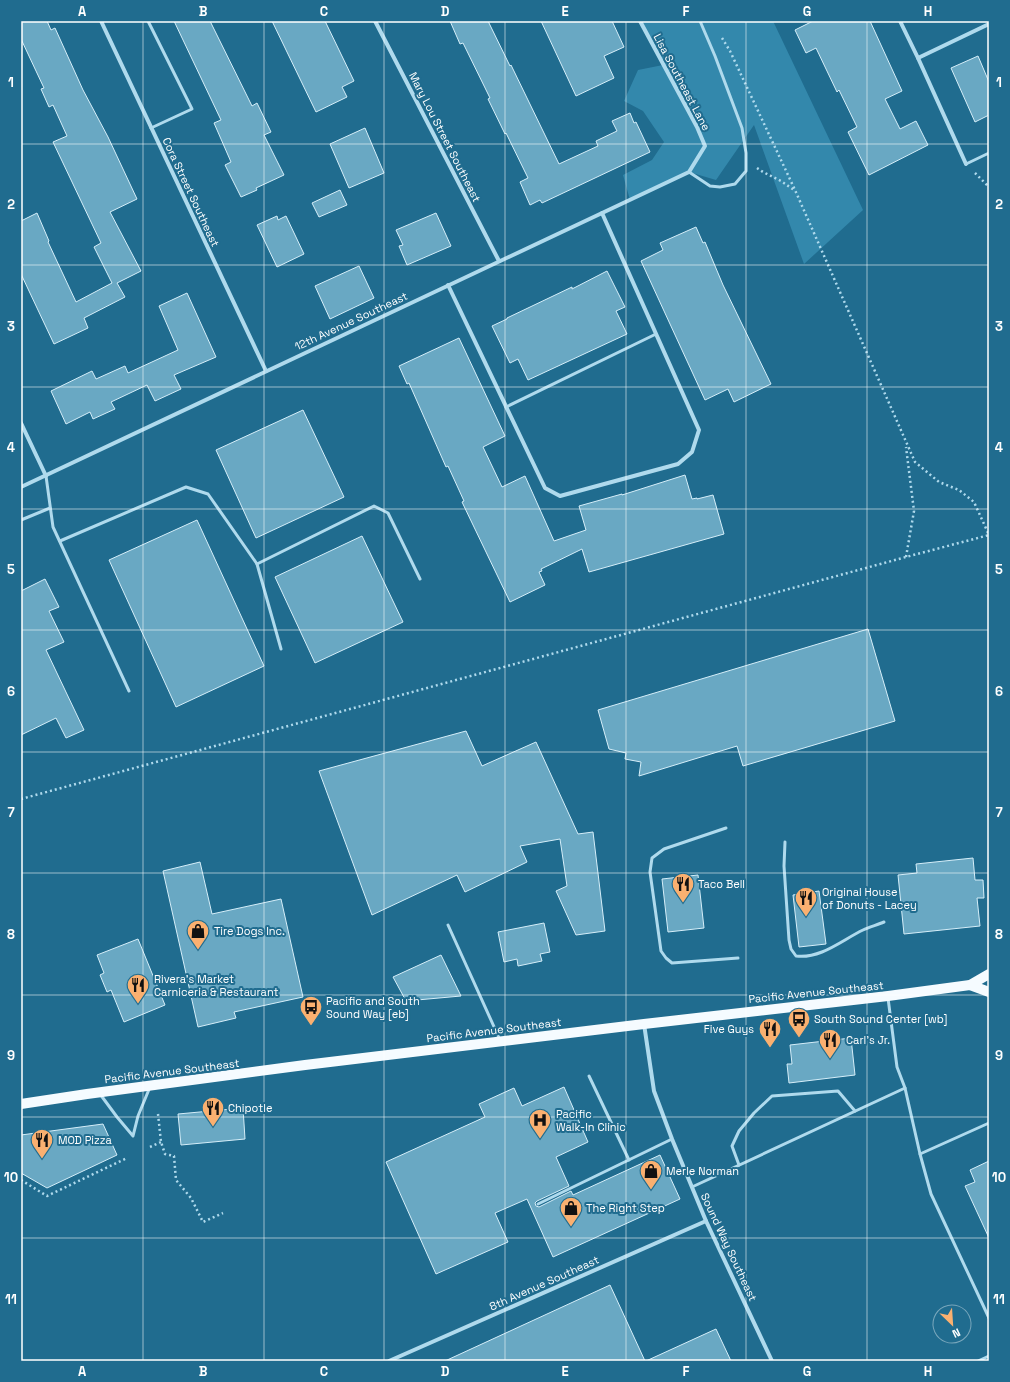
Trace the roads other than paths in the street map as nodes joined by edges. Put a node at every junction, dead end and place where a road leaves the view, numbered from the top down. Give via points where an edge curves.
1 (102, 21) edge
2 (148, 21) edge
3 (375, 21) edge
4 (640, 21) edge
5 (700, 21) edge
6 (900, 21) edge
7 (989, 24) edge
8 (918, 58) junction
9 (151, 128) junction
10 (989, 154) edge
11 (966, 164) joint
12 (689, 172) junction
13 (602, 213) junction
14 (499, 261) junction
15 (448, 285) junction
16 (656, 334) junction
17 (266, 371) junction
18 (506, 407) junction
19 (21, 422) edge
20 (46, 476) junction
21 (21, 487) edge
22 (50, 508) junction
23 (21, 520) edge
24 (60, 541) junction
25 (257, 564) junction
26 (420, 579) dead end
27 (282, 649) dead end
28 (129, 691) dead end
29 (726, 828) dead end
30 (785, 842) dead end
31 (884, 922) dead end
32 (448, 925) dead end
33 (738, 958) dead end
34 (989, 974) edge
35 (970, 985) junction
36 (989, 992) edge
37 (888, 996) junction
38 (644, 1024) junction
39 (500, 1041) junction
40 (589, 1076) dead end
41 (151, 1085) junction
42 (905, 1088) junction
43 (99, 1092) junction
44 (21, 1104) edge
45 (855, 1111) junction
46 (989, 1123) edge
47 (672, 1139) junction
48 (920, 1154) junction
49 (629, 1160) junction
50 (739, 1165) junction
51 (692, 1187) junction
52 (538, 1204) dead end
53 (706, 1221) junction
54 (989, 1318) edge
55 (989, 1356) edge
56 (389, 1361) edge
57 (772, 1361) edge
58 (978, 1361) edge

1 - 9 street, Cora Street Southeast
2 - 9 lane via 192,109
3 - 14 street, Mary Lou Street Southeast
4 - 12 street, Lisa Southeast Lane via 705,146
5 - 12 lane via 742,128 746,171 735,184 720,187 710,186
6 - 8 street
7 - 8 street
8 - 11 street
9 - 17 street, Cora Street Southeast
10 - 11 lane
12 - 13 street, 12th Avenue Southeast
13 - 14 street, 12th Avenue Southeast
13 - 16 street
14 - 15 street, 12th Avenue Southeast
15 - 17 street, 12th Avenue Southeast
15 - 18 street
16 - 18 lane
16 - 18 street via 699,430 692,452 678,464 560,496 545,488
17 - 20 street, 12th Avenue Southeast
19 - 20 street
20 - 21 street, 12th Avenue Southeast
20 - 22 lane
22 - 23 lane
22 - 24 lane via 53,527
24 - 25 lane via 186,487 208,494
24 - 28 lane
25 - 26 lane via 374,506 388,513
25 - 27 lane
29 - 33 lane via 664,849 652,858 650,872 661,951 666,958 672,963
30 - 31 lane via 789,940 796,956 816,954 864,929
32 - 39 lane
34 - 35 main road, Pacific Avenue Southeast
35 - 36 main road, Pacific Avenue Southeast
35 - 37 main road, Pacific Avenue Southeast
37 - 38 main road, Pacific Avenue Southeast
37 - 42 lane via 897,1067
38 - 39 main road, Pacific Avenue Southeast
38 - 47 street, Sound Way Southeast via 654,1092
39 - 41 main road, Pacific Avenue Southeast
40 - 49 lane
41 - 43 main road, Pacific Avenue Southeast
41 - 43 lane via 133,1136
42 - 45 lane
42 - 48 lane
43 - 44 main road, Pacific Avenue Southeast
45 - 50 lane
45 - 50 lane via 838,1091 772,1096 739,1131 732,1146
46 - 48 lane
47 - 49 lane
47 - 51 street, Sound Way Southeast
48 - 54 lane via 930,1194
49 - 52 lane
50 - 51 lane
51 - 53 street, Sound Way Southeast
53 - 56 street, 8th Avenue Southeast
53 - 57 street, Sound Way Southeast
55 - 58 lane

